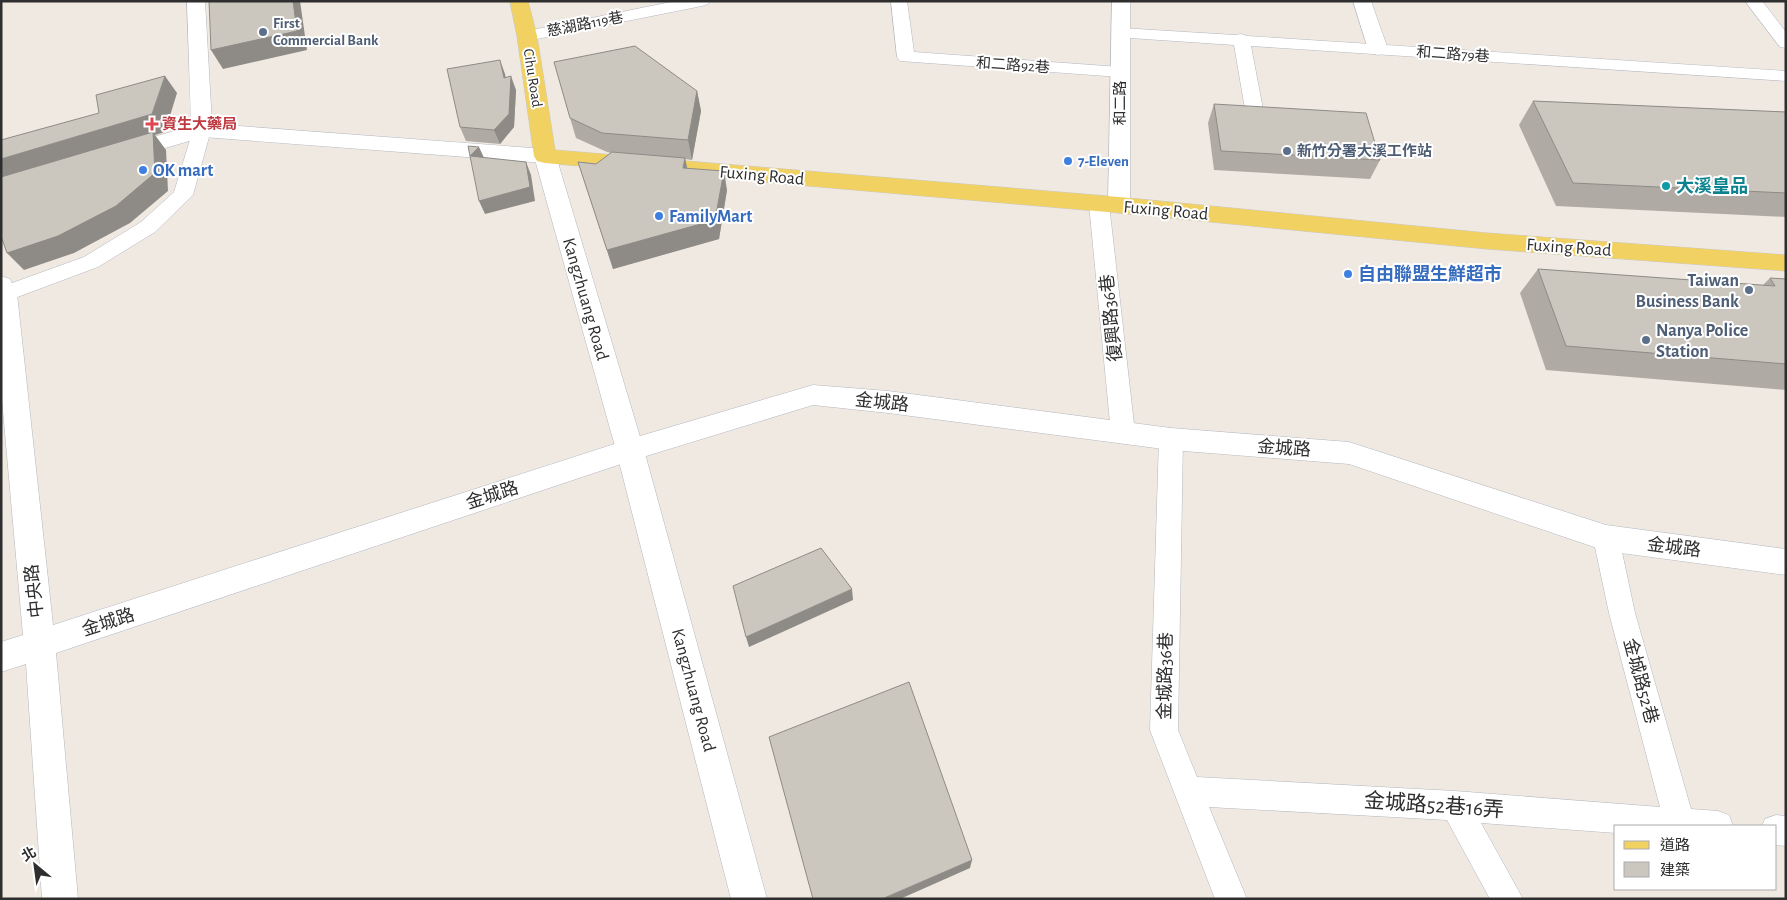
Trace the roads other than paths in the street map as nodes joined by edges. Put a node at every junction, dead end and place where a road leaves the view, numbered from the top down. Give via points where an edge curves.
1 (196, 1) edge
2 (519, 1) edge
3 (702, 1) edge
4 (899, 1) edge
5 (1121, 1) edge
6 (1362, 1) edge
7 (1753, 1) edge
8 (1121, 32) junction
9 (527, 36) junction
10 (1241, 39) junction
11 (1786, 43) edge
12 (1378, 49) junction
13 (1120, 72) junction
14 (1786, 76) edge
15 (1254, 109) edge
16 (202, 130) junction
17 (545, 156) junction
18 (102, 160) edge
19 (1109, 205) junction
20 (1786, 263) edge
21 (3, 289) edge
22 (1123, 433) junction
23 (1171, 440) junction
24 (630, 450) junction
25 (1606, 538) junction
26 (1786, 562) edge
27 (40, 645) junction
28 (1, 657) edge
29 (1188, 791) junction
30 (1455, 806) junction
31 (1680, 824) junction
32 (1699, 825) edge
33 (60, 899) edge
34 (749, 899) edge
35 (1232, 899) edge
36 (1507, 899) edge

1 - 16 street
2 - 9 main road, Cihu Road
3 - 9 lane, 慈湖路119巷
4 - 13 lane, 和二路92巷 via 906,57
5 - 8 street, 和二路
6 - 12 street
7 - 11 lane
8 - 10 lane, 和二路79巷
8 - 13 street, 和二路
9 - 17 main road, Cihu Road
10 - 12 lane, 和二路79巷
10 - 15 lane
12 - 14 lane, 和二路79巷
13 - 19 street, 和二路
16 - 17 street
16 - 18 street
16 - 21 lane via 183,195 148,227 91,262
17 - 19 main road, Fuxing Road
17 - 24 street, Kangzhuang Road
19 - 20 main road, Fuxing Road via 1487,241
19 - 22 lane, 復興路36巷
21 - 27 street, 中央路
22 - 23 street, 金城路
22 - 24 street, 金城路 via 813,395
23 - 25 street, 金城路 via 1350,453
23 - 29 lane, 金城路36巷 via 1164,730
24 - 27 street, 金城路
24 - 34 street, Kangzhuang Road
25 - 26 street, 金城路
25 - 31 lane, 金城路52巷 via 1622,612
27 - 28 street, 金城路
27 - 33 street, 中央路
29 - 30 lane, 金城路52巷16弄
29 - 35 lane, 金城路36巷
30 - 31 lane, 金城路52巷16弄
30 - 36 lane
31 - 32 lane, 金城路52巷16弄

